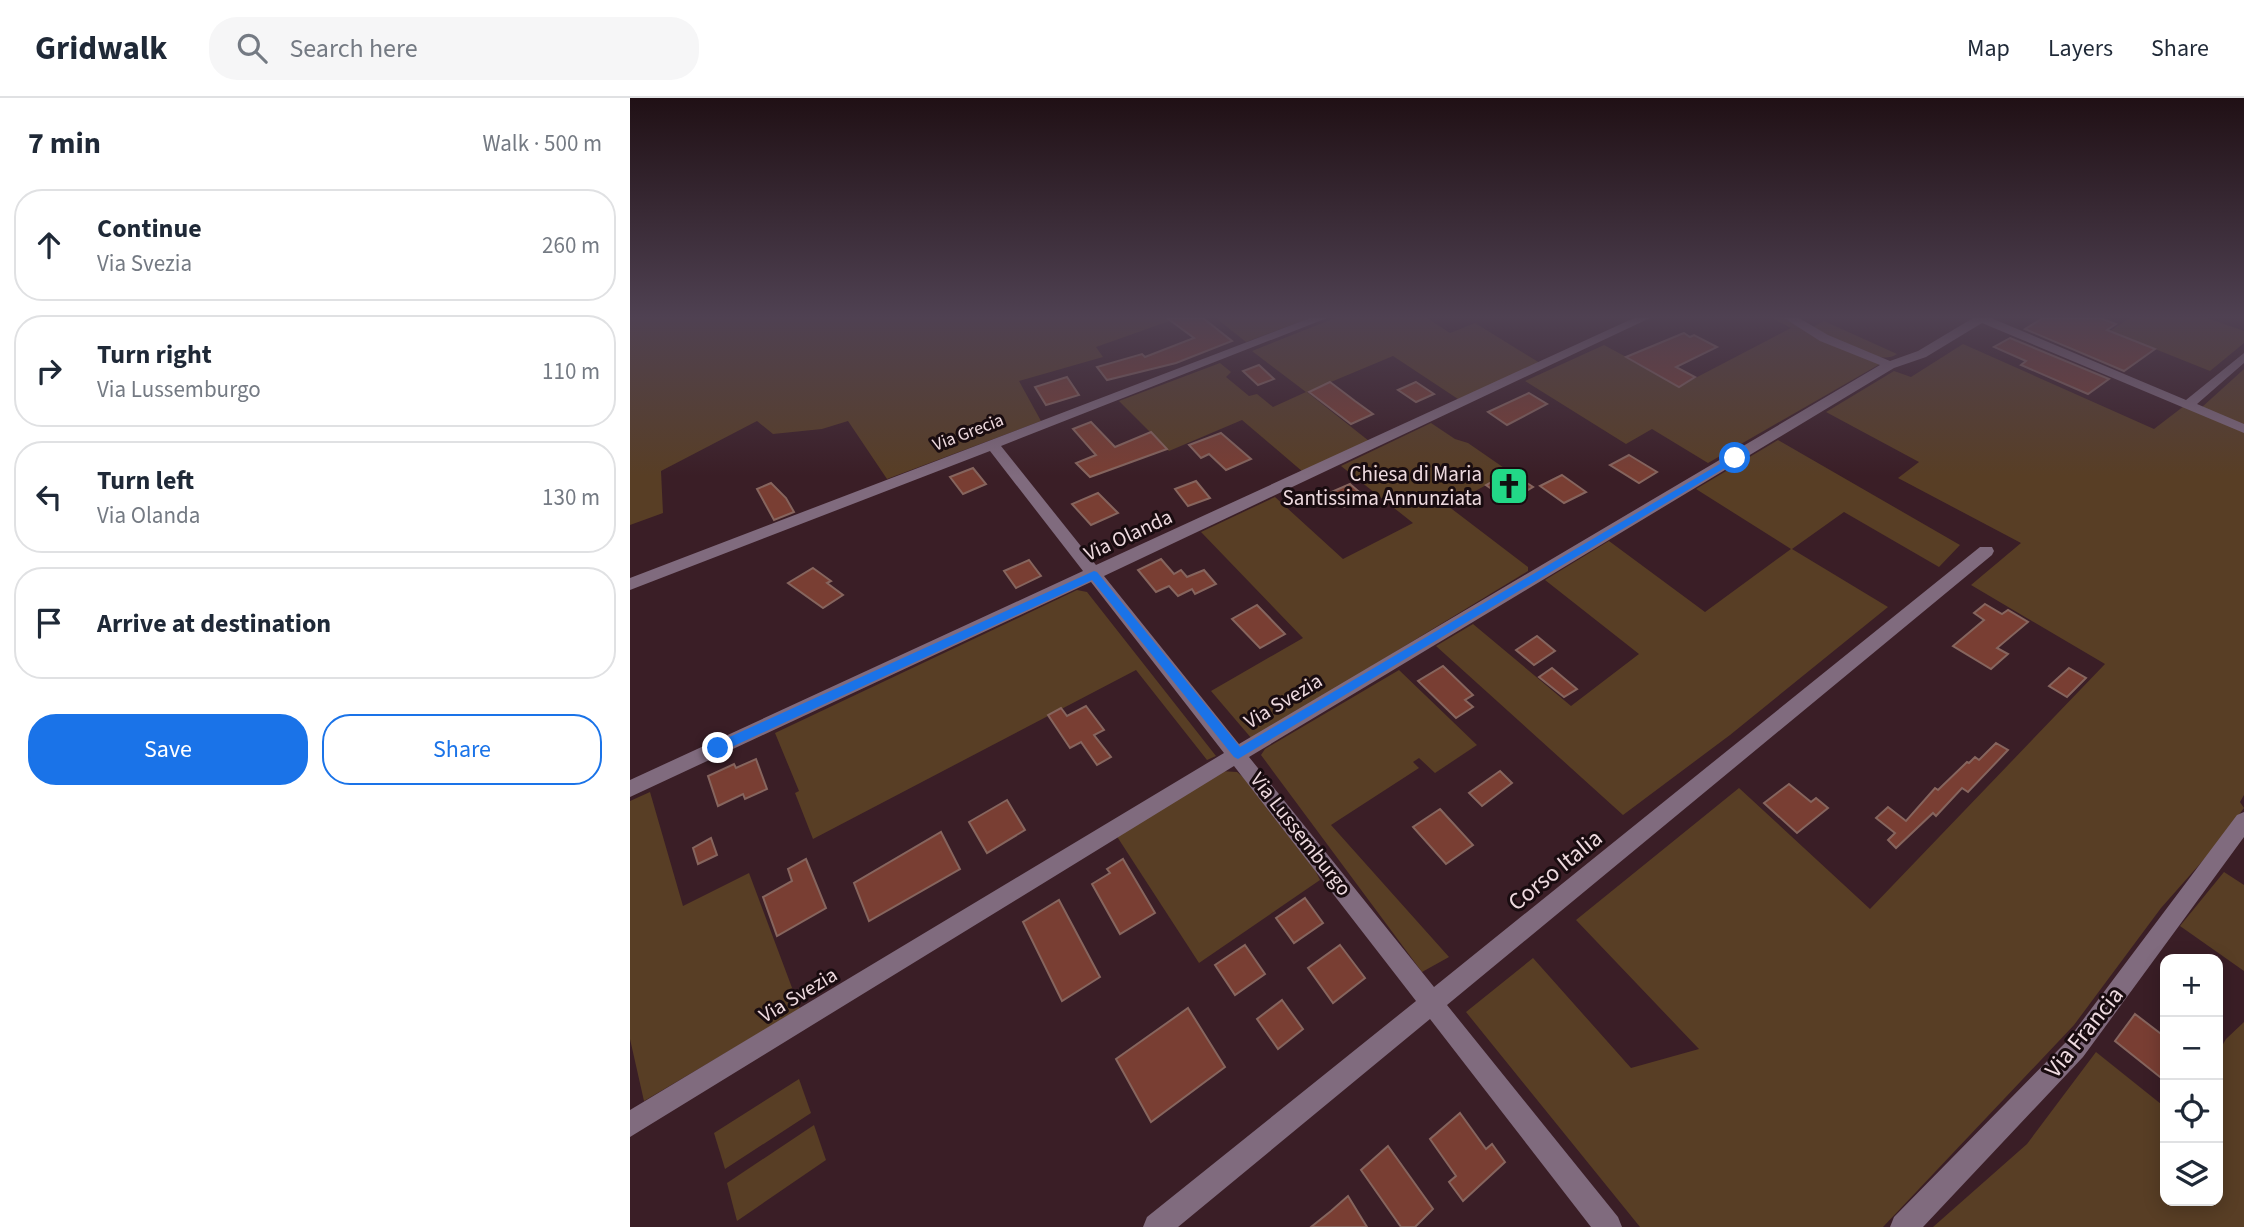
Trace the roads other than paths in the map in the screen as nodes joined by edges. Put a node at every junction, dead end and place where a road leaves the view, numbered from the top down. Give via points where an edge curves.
1 (1183, 371) edge
2 (1531, 371) edge
3 (1880, 371) edge
4 (2106, 371) edge
5 (2228, 371) edge
6 (2188, 405) junction
7 (2244, 429) edge
8 (992, 444) junction
9 (1986, 551) dead end
10 (1094, 575) junction
11 (630, 583) edge
12 (1238, 754) junction
13 (630, 789) edge
14 (2244, 821) edge
15 (1433, 1003) junction
16 (630, 1124) edge
17 (1157, 1227) edge
18 (1608, 1227) edge
19 (1904, 1227) edge

1 - 8 street, Via Grecia
2 - 10 street, Via Olanda
3 - 12 street, Via Svezia
4 - 6 street
5 - 6 street
6 - 7 street
8 - 10 street, Via Lussemburgo
8 - 11 street, Via Grecia
9 - 15 street, Corso Italia
10 - 12 street, Via Lussemburgo
10 - 13 street, Via Olanda
12 - 15 street, Via Lussemburgo
12 - 16 street, Via Svezia
14 - 19 street, Via Francia via 2075,1049
15 - 17 street, Corso Italia
15 - 18 street, Via Lussemburgo

